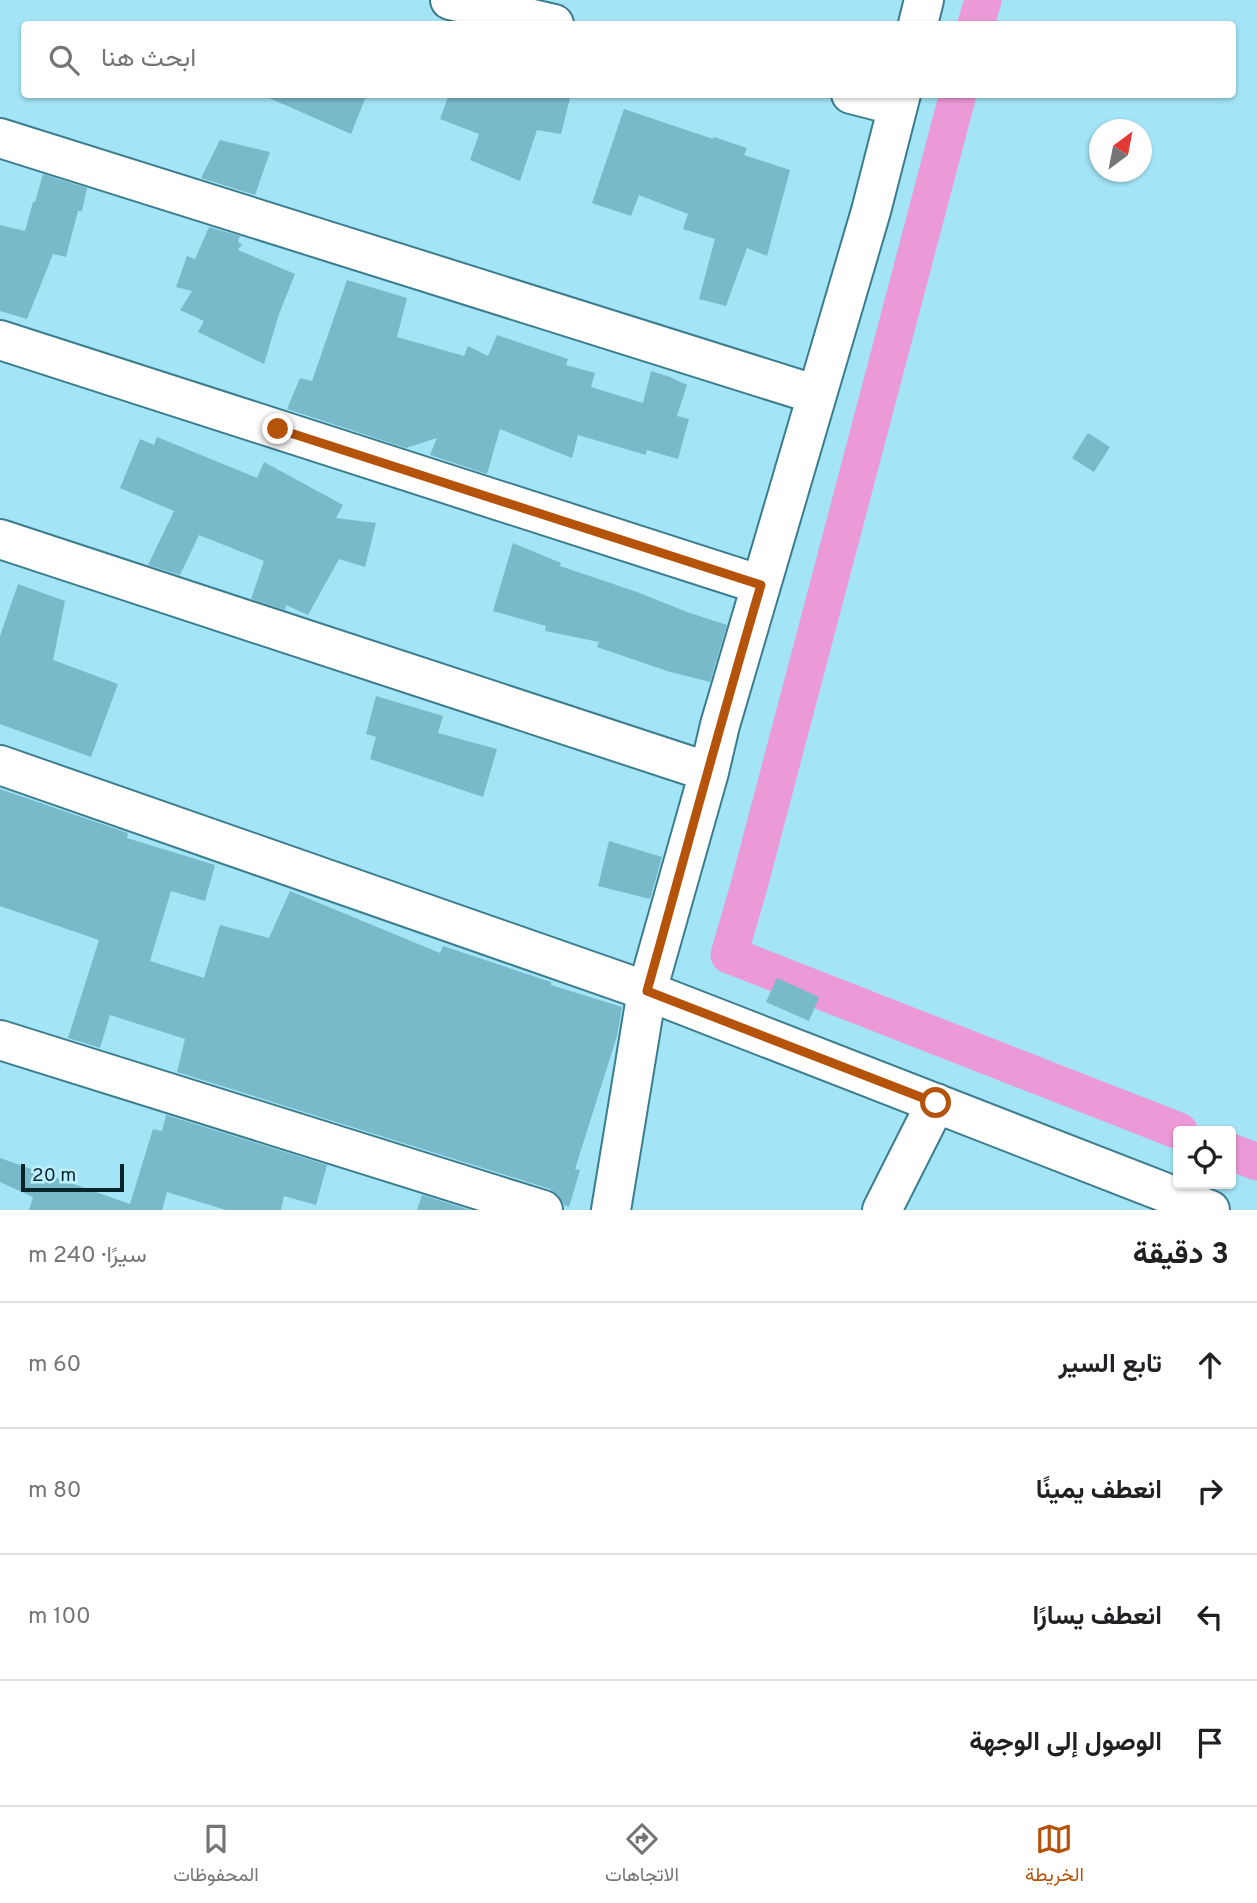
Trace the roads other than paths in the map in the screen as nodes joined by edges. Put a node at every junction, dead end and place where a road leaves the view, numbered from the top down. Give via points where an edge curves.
1 (450, 0) edge
2 (924, 0) edge
3 (541, 21) edge
4 (919, 21) edge
5 (899, 100) edge
6 (0, 138) edge
7 (0, 340) edge
8 (817, 396) junction
9 (0, 538) edge
10 (761, 585) junction
11 (0, 765) edge
12 (709, 772) junction
13 (647, 991) junction
14 (0, 1040) edge
15 (936, 1103) junction
16 (1191, 1207) edge
17 (543, 1210) edge
18 (611, 1210) edge
19 (882, 1210) edge

1 - 3 street
2 - 4 street
5 - 8 street
6 - 8 street
7 - 10 street
8 - 10 street
9 - 12 street
10 - 12 street
11 - 13 street
12 - 13 street
13 - 15 street
13 - 18 street
14 - 17 street
15 - 16 street
15 - 19 street

